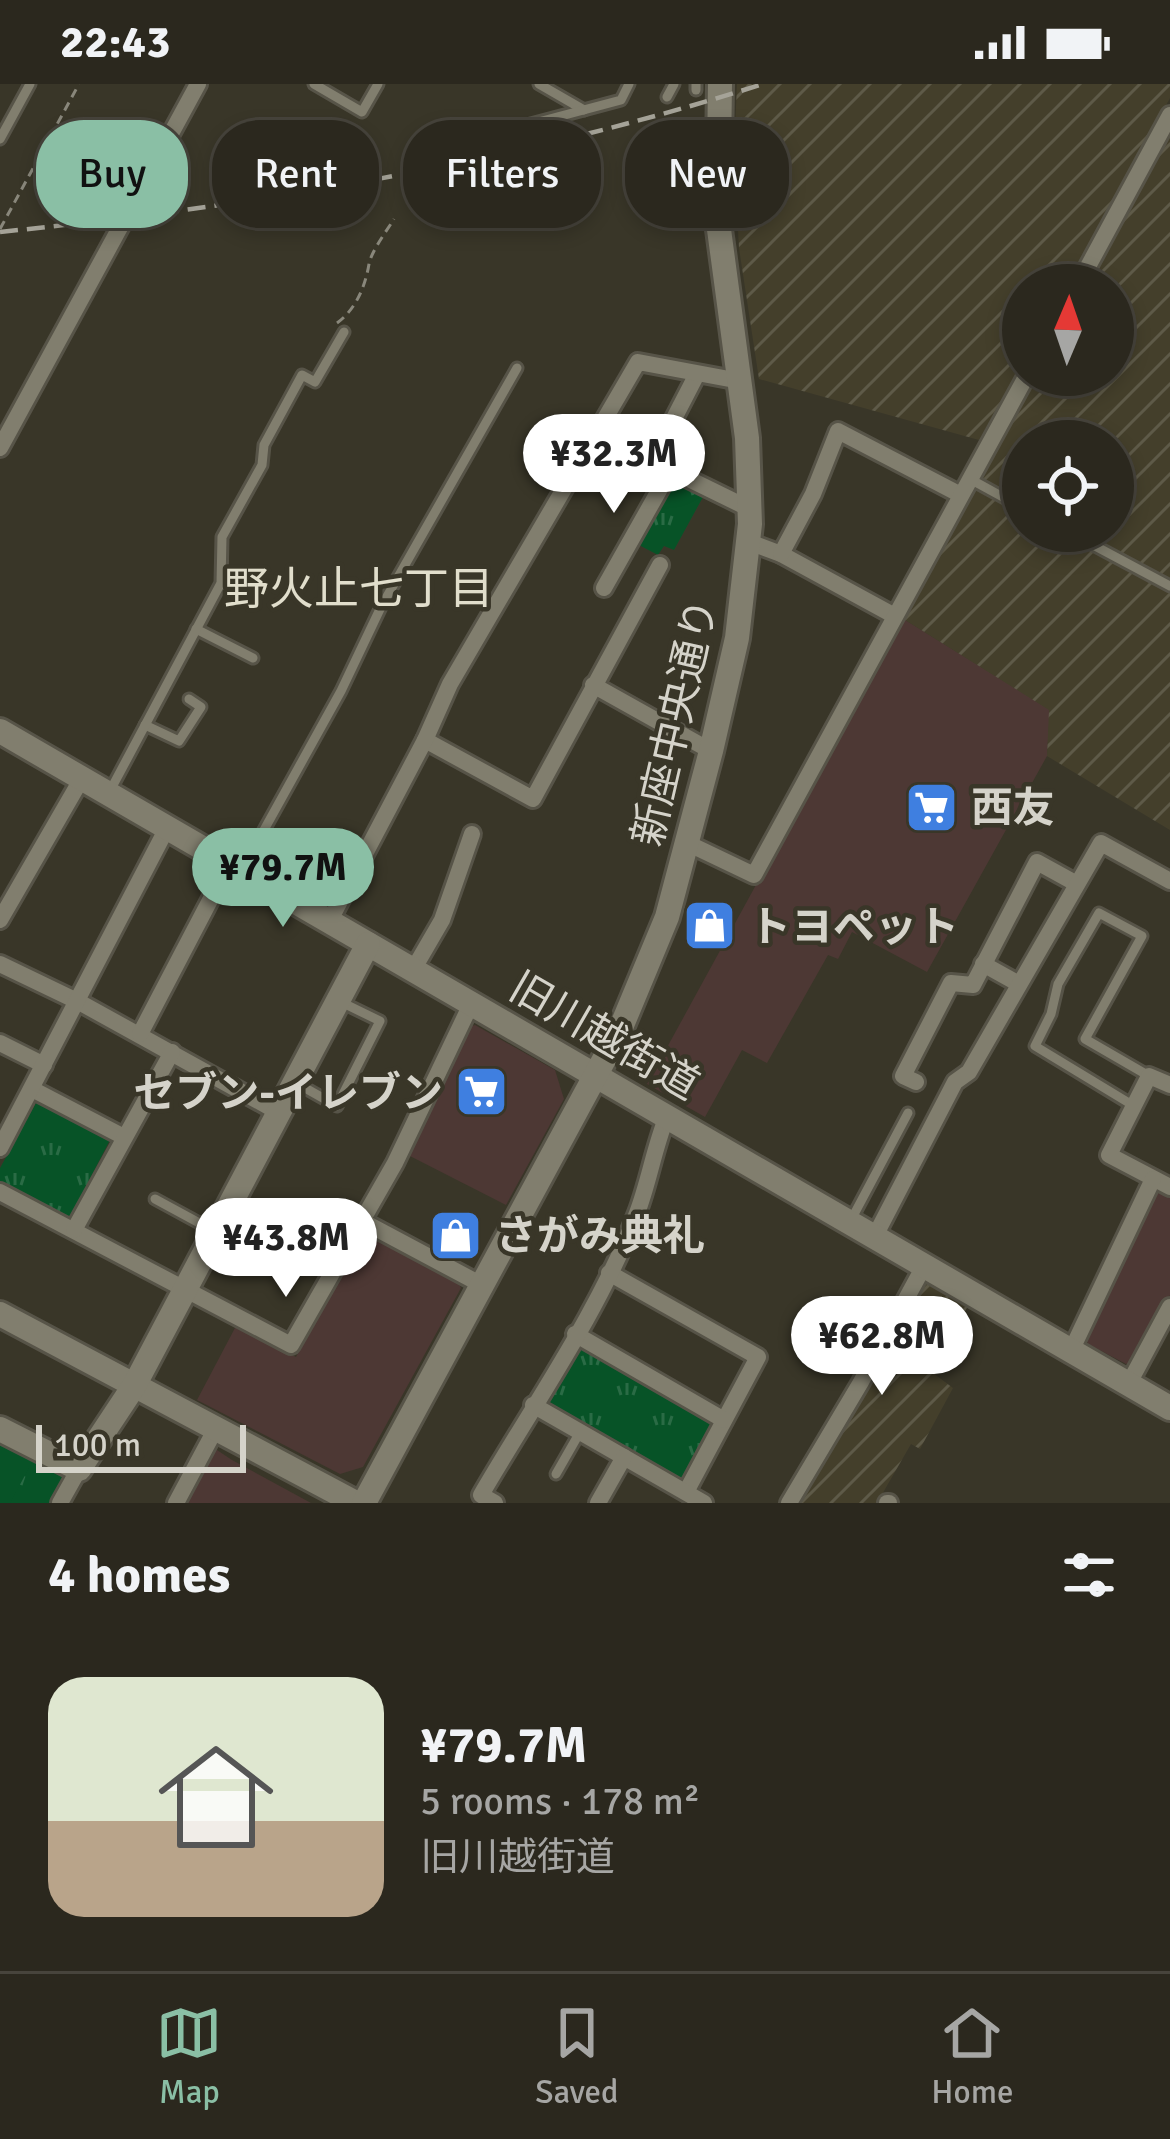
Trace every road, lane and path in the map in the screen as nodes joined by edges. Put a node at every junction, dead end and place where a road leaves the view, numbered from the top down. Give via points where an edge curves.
1 (30, 84) edge
2 (79, 84) edge
3 (198, 84) edge
4 (314, 84) edge
5 (378, 84) edge
6 (539, 84) edge
7 (629, 84) edge
8 (674, 84) edge
9 (704, 86) edge
10 (667, 97) dead end
11 (584, 110) junction
12 (1170, 115) edge
13 (546, 120) edge
14 (0, 139) edge
15 (394, 219) dead end
16 (0, 229) edge
17 (1089, 264) edge
18 (344, 332) dead end
19 (328, 338) dead end
20 (517, 368) dead end
21 (697, 374) junction
22 (740, 381) junction
23 (1015, 396) edge
24 (0, 448) edge
25 (670, 470) junction
26 (963, 486) junction
27 (1002, 500) edge
28 (750, 509) junction
29 (749, 542) junction
30 (1106, 552) edge
31 (781, 554) junction
32 (660, 565) dead end
33 (1170, 586) edge
34 (604, 588) dead end
35 (893, 615) junction
36 (196, 629) junction
37 (253, 658) dead end
38 (592, 685) junction
39 (189, 699) dead end
40 (146, 725) junction
41 (0, 731) edge
42 (425, 740) junction
43 (711, 751) junction
44 (82, 778) junction
45 (109, 794) junction
46 (167, 828) junction
47 (472, 834) dead end
48 (687, 843) junction
49 (235, 867) junction
50 (1170, 881) edge
51 (1077, 884) junction
52 (0, 920) edge
53 (329, 922) junction
54 (368, 944) junction
55 (0, 964) edge
56 (983, 964) junction
57 (413, 970) junction
58 (1019, 983) junction
59 (338, 1000) junction
60 (79, 1002) junction
61 (472, 1002) junction
62 (140, 1034) junction
63 (0, 1042) edge
64 (172, 1052) junction
65 (44, 1065) junction
66 (597, 1075) junction
67 (1149, 1076) junction
68 (294, 1082) junction
69 (916, 1082) dead end
70 (1170, 1084) edge
71 (32, 1089) junction
72 (1134, 1106) junction
73 (278, 1112) junction
74 (908, 1113) dead end
75 (667, 1117) junction
76 (124, 1137) junction
77 (0, 1148) edge
78 (1162, 1183) edge
79 (0, 1192) edge
80 (155, 1199) dead end
81 (362, 1221) junction
82 (849, 1223) junction
83 (74, 1230) junction
84 (215, 1232) junction
85 (874, 1238) junction
86 (924, 1266) junction
87 (609, 1273) junction
88 (482, 1286) junction
89 (184, 1289) junction
90 (1170, 1307) edge
91 (0, 1314) edge
92 (575, 1334) junction
93 (1071, 1352) junction
94 (1128, 1384) junction
95 (134, 1386) junction
96 (533, 1405) junction
97 (1170, 1408) edge
98 (724, 1420) junction
99 (0, 1429) edge
100 (215, 1430) junction
101 (580, 1432) junction
102 (623, 1457) junction
103 (79, 1469) junction
104 (556, 1474) dead end
105 (686, 1492) junction
106 (60, 1503) edge
107 (176, 1503) edge
108 (360, 1503) edge
109 (495, 1503) edge
110 (598, 1503) edge
111 (704, 1503) edge
112 (789, 1503) edge

1 - 14 lane
2 - 16 path
3 - 24 street
4 - 5 lane via 362,112
6 - 11 lane
7 - 11 lane via 620,100
8 - 10 lane
9 - 22 street, 新座中央通り
11 - 13 lane
12 - 17 street
15 - 19 path via 348,317
18 - 36 lane via 315,382 302,375 264,445 262,465 222,537 220,583
20 - 49 lane via 341,692
21 - 22 street
21 - 25 street via 652,461
21 - 42 street via 638,362 450,683
22 - 28 street, 新座中央通り
23 - 26 street
25 - 28 street
25 - 34 street
26 - 27 lane
26 - 31 street via 838,431
26 - 35 street
28 - 29 street, 新座中央通り
29 - 31 street
29 - 43 street, 新座中央通り
30 - 33 lane
31 - 35 street
32 - 38 street
35 - 48 street via 754,875
36 - 37 lane
36 - 40 lane
38 - 42 street via 533,799
38 - 43 street
39 - 40 lane via 201,706 179,741
40 - 45 lane
41 - 44 street, 旧川越街道
42 - 53 street
43 - 48 street, 新座中央通り
44 - 45 street, 旧川越街道
44 - 52 street
45 - 46 street, 旧川越街道
46 - 49 street, 旧川越街道
46 - 60 street
47 - 57 street via 442,920
48 - 66 street, 新座中央通り via 653,952
49 - 53 street, 旧川越街道
49 - 62 street
50 - 51 street via 1103,843
51 - 56 street via 1037,862
51 - 58 street
53 - 54 street, 旧川越街道
54 - 57 street, 旧川越街道
54 - 59 street
55 - 60 street
56 - 58 street
56 - 69 street via 973,985 951,983 903,1076
57 - 61 street, 旧川越街道
58 - 85 street via 969,1072 955,1082
59 - 68 street
59 - 68 lane via 380,1022 337,1106
60 - 62 street
60 - 65 street
61 - 66 street, 旧川越街道
61 - 81 street
62 - 64 street
63 - 65 street
64 - 73 street
64 - 76 street
65 - 71 street
66 - 75 street, 旧川越街道
66 - 88 street, 新座中央通り
67 - 70 street
67 - 72 street
67 - 72 lane via 1085,1040 1142,936 1099,913 1058,984 1035,1046
68 - 73 street
71 - 76 street
71 - 77 street
72 - 78 street via 1109,1155
73 - 84 street
74 - 82 lane
75 - 82 street, 旧川越街道
75 - 87 street
76 - 83 street
78 - 93 street
79 - 83 street
80 - 84 lane
81 - 88 street
81 - 89 street via 291,1345
82 - 85 street, 旧川越街道
83 - 89 street
84 - 89 street
85 - 86 street, 旧川越街道
86 - 93 street, 旧川越街道
86 - 112 street
87 - 92 street
87 - 98 street via 758,1357
88 - 108 street, 新座中央通り
89 - 95 street
90 - 94 street
91 - 95 street
92 - 96 street
92 - 98 street
93 - 94 street, 旧川越街道
94 - 97 street, 旧川越街道
95 - 100 street
95 - 103 street
96 - 101 street
96 - 109 street via 481,1495
98 - 105 street
99 - 103 street
100 - 107 street
100 - 108 street
101 - 102 street
101 - 104 lane
102 - 105 street
102 - 110 street
103 - 106 street
105 - 111 street

